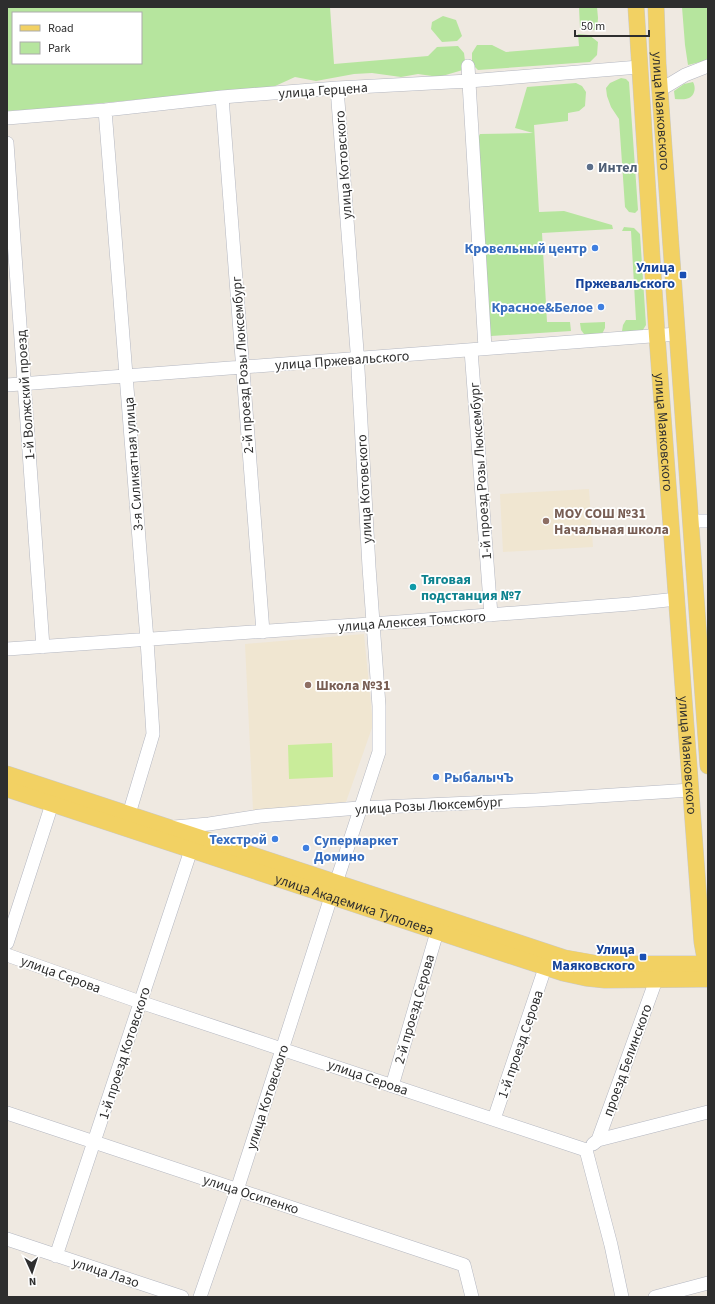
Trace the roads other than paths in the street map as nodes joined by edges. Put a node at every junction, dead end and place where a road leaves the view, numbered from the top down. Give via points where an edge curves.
1 (636, 7) edge
2 (656, 7) edge
3 (468, 66) dead end
4 (708, 66) edge
5 (639, 67) junction
6 (469, 81) junction
7 (337, 88) junction
8 (660, 90) junction
9 (222, 98) junction
10 (106, 110) junction
11 (7, 118) edge
12 (7, 143) edge
13 (677, 334) junction
14 (657, 336) junction
15 (485, 348) junction
16 (472, 350) junction
17 (357, 358) junction
18 (242, 367) junction
19 (126, 376) junction
20 (24, 384) junction
21 (7, 385) edge
22 (690, 521) junction
23 (708, 521) edge
24 (676, 598) junction
25 (491, 615) junction
26 (373, 624) junction
27 (263, 632) junction
28 (147, 640) junction
29 (43, 647) junction
30 (7, 649) edge
31 (708, 766) edge
32 (7, 774) edge
33 (7, 789) edge
34 (691, 790) junction
35 (52, 804) junction
36 (359, 808) junction
37 (129, 814) junction
38 (164, 833) junction
39 (191, 850) junction
40 (334, 890) junction
41 (437, 932) junction
42 (7, 943) edge
43 (7, 955) edge
44 (545, 968) junction
45 (707, 968) edge
46 (708, 979) edge
47 (656, 980) junction
48 (140, 1002) junction
49 (283, 1049) junction
50 (392, 1086) junction
51 (708, 1112) edge
52 (7, 1113) edge
53 (494, 1119) junction
54 (598, 1140) junction
55 (95, 1142) junction
56 (586, 1150) junction
57 (237, 1190) junction
58 (7, 1239) edge
59 (56, 1256) junction
60 (708, 1283) edge
61 (182, 1297) edge
62 (200, 1297) edge
63 (472, 1297) edge
64 (622, 1297) edge
65 (655, 1297) edge

1 - 5 main road, улица Маяковского
2 - 8 main road, улица Маяковского
3 - 6 street
4 - 8 street via 684,75
5 - 6 street, улица Герцена
5 - 14 main road, улица Маяковского
6 - 7 street, улица Герцена
6 - 15 street
7 - 9 street, улица Герцена
7 - 17 street, улица Котовского
8 - 13 main road, улица Маяковского
9 - 10 street, улица Герцена
9 - 18 street, 2-й проезд Розы Люксембург
10 - 11 street, улица Герцена
10 - 19 street, 3-я Силикатная улица
12 - 20 street, 1-й Волжский проезд
13 - 14 street, улица Пржевальского
13 - 22 main road, улица Маяковского
14 - 15 street, улица Пржевальского
14 - 24 main road, улица Маяковского
15 - 16 street, улица Пржевальского
16 - 17 street, улица Пржевальского
16 - 25 street, 1-й проезд Розы Люксембург
17 - 18 street, улица Пржевальского
17 - 26 street, улица Котовского
18 - 19 street, улица Пржевальского
18 - 27 street, 2-й проезд Розы Люксембург
19 - 20 street, улица Пржевальского
19 - 28 street, 3-я Силикатная улица
20 - 21 street, улица Пржевальского
20 - 29 street, 1-й Волжский проезд
22 - 23 street
22 - 31 main road, улица Маяковского
24 - 25 street, улица Алексея Томского
24 - 34 main road, улица Маяковского
25 - 26 street, улица Алексея Томского
26 - 27 street, улица Алексея Томского
26 - 36 street, улица Котовского via 379,706 379,752
27 - 28 street, улица Алексея Томского
28 - 29 street, улица Алексея Томского
28 - 37 street, 3-я Силикатная улица via 153,734
29 - 30 street, улица Алексея Томского
32 - 37 main road, улица Академика Туполева
33 - 35 main road, улица Академика Туполева
34 - 36 street, улица Розы Люксембург
34 - 45 main road, улица Маяковского via 702,942
35 - 38 main road, улица Академика Туполева
35 - 42 street
36 - 38 street, улица Розы Люксембург via 260,816 186,827
36 - 40 street, улица Котовского
37 - 38 main road, улица Академика Туполева
38 - 39 main road, улица Академика Туполева
38 - 40 main road, улица Академика Туполева
39 - 40 main road, улица Академика Туполева
39 - 48 street, 1-й проезд Котовского
40 - 41 main road, улица Академика Туполева
40 - 45 main road, улица Академика Туполева via 582,962
40 - 49 street, улица Котовского
41 - 44 main road, улица Академика Туполева
41 - 50 street, 2-й проезд Серова
43 - 48 street, улица Серова
44 - 47 main road, улица Академика Туполева via 595,979
44 - 53 street, 1-й проезд Серова
46 - 47 main road, улица Академика Туполева
47 - 54 street, проезд Белинского
48 - 49 street, улица Серова
48 - 55 street, 1-й проезд Котовского
49 - 50 street, улица Серова
49 - 57 street, улица Котовского
50 - 53 street, улица Серова
51 - 54 street, проезд Белинского
52 - 55 street, улица Осипенко
53 - 56 street, улица Серова
54 - 56 street, проезд Белинского
55 - 57 street, улица Осипенко
55 - 59 street, 1-й проезд Котовского
56 - 64 street
57 - 62 street, улица Котовского
57 - 63 street, улица Осипенко via 464,1265
58 - 59 street, улица Лазо
59 - 61 street, улица Лазо
60 - 65 street

